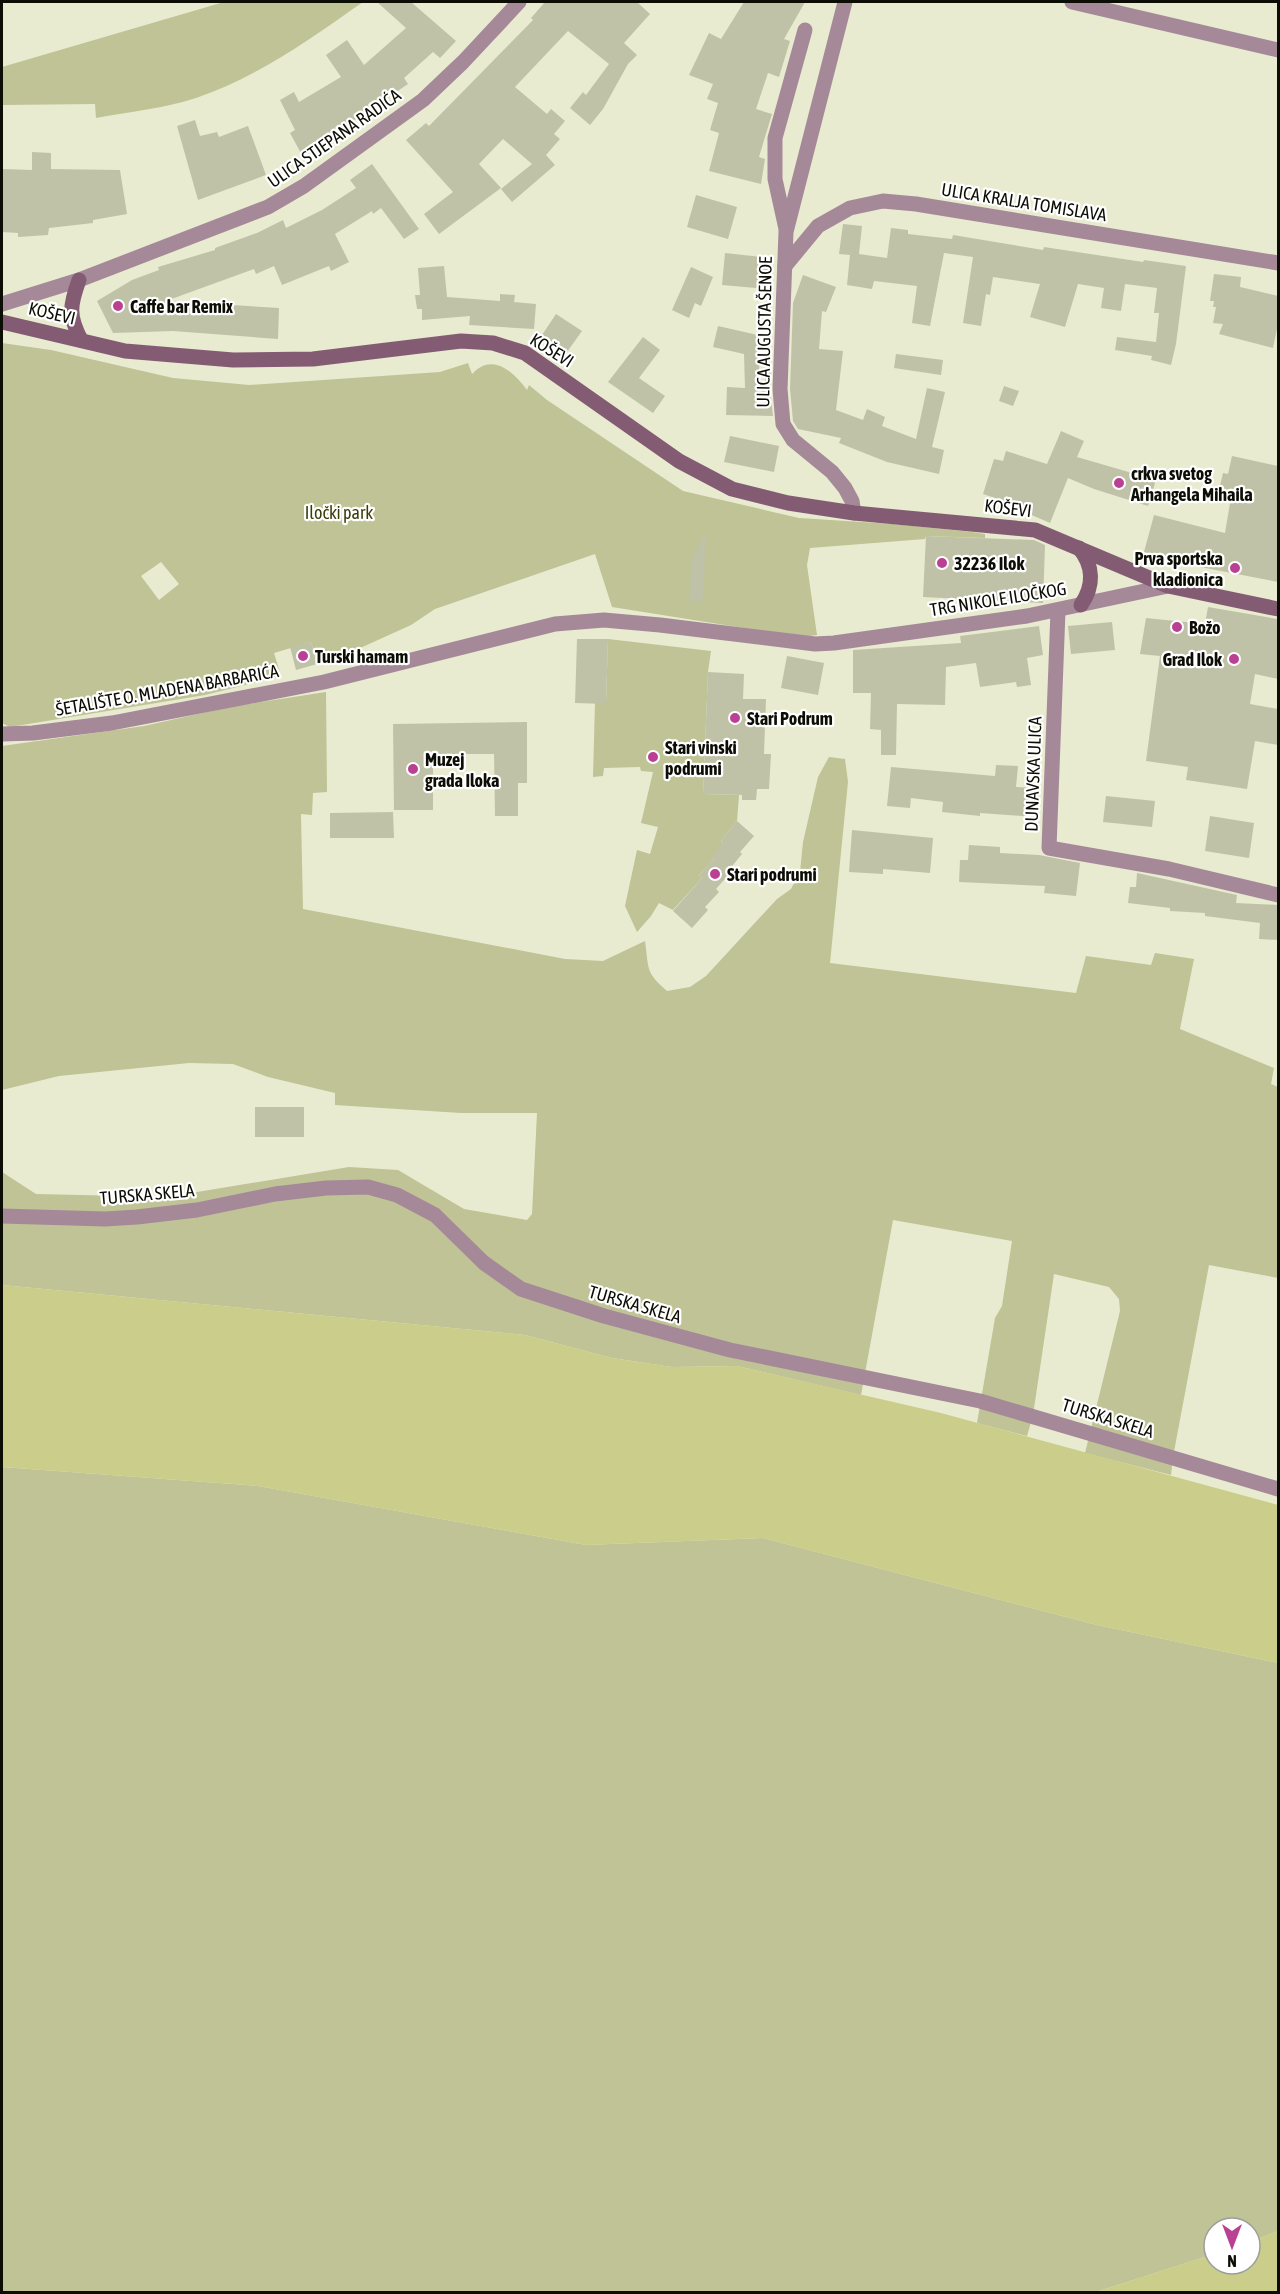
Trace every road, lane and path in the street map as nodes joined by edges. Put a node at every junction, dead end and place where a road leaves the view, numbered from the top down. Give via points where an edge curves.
1 (519, 2) edge
2 (845, 2) edge
3 (1072, 2) edge
4 (805, 30) dead end
5 (1278, 50) edge
6 (786, 232) junction
7 (1278, 263) edge
8 (785, 266) junction
9 (79, 280) junction
10 (2, 304) edge
11 (2, 322) edge
12 (81, 340) junction
13 (854, 513) junction
14 (1052, 536) joint
15 (1079, 548) junction
16 (1167, 586) junction
17 (1081, 605) junction
18 (1278, 609) edge
19 (1058, 611) junction
20 (834, 643) joint
21 (2, 734) edge
22 (1278, 895) edge
23 (2, 1216) edge
24 (1278, 1489) edge

1 - 9 street, ULICA STJEPANA RADIĆA via 423,100 304,186 268,207
2 - 6 street, ULICA AUGUSTA ŠENOE
3 - 5 street
4 - 6 street, ULICA AUGUSTA ŠENOE via 775,138 775,179
6 - 8 street, ULICA AUGUSTA ŠENOE
7 - 8 street, ULICA KRALJA TOMISLAVA via 884,201 850,208 818,226
8 - 13 street, ULICA AUGUSTA ŠENOE via 780,389 783,424 793,440 845,488
9 - 10 street, ULICA STJEPANA RADIĆA
9 - 12 main road via 70,313
11 - 12 main road, KOŠEVI
12 - 13 main road, KOŠEVI via 125,351 233,360 313,359 461,341 493,343 525,353 679,461 732,489
13 - 14 main road, KOŠEVI via 1017,527
14 - 15 main road, TRG NIKOLE ILOČKOG
15 - 16 main road, TRG NIKOLE ILOČKOG
15 - 17 main road via 1089,563 1091,575 1091,585
16 - 17 street, TRG NIKOLE ILOČKOG
16 - 18 main road, TRG NIKOLE ILOČKOG
17 - 19 street, TRG NIKOLE ILOČKOG
19 - 20 street, TRG NIKOLE ILOČKOG
19 - 22 street, DUNAVSKA ULICA via 1049,848 1169,869
20 - 21 street, ŠETALIŠTE O. MLADENA BARBARIĆA via 604,620 555,624 324,682 112,723
23 - 24 street, TURSKA SKELA via 137,1217 275,1194 368,1187 426,1209 484,1263 521,1289 604,1317 730,1350 980,1401

